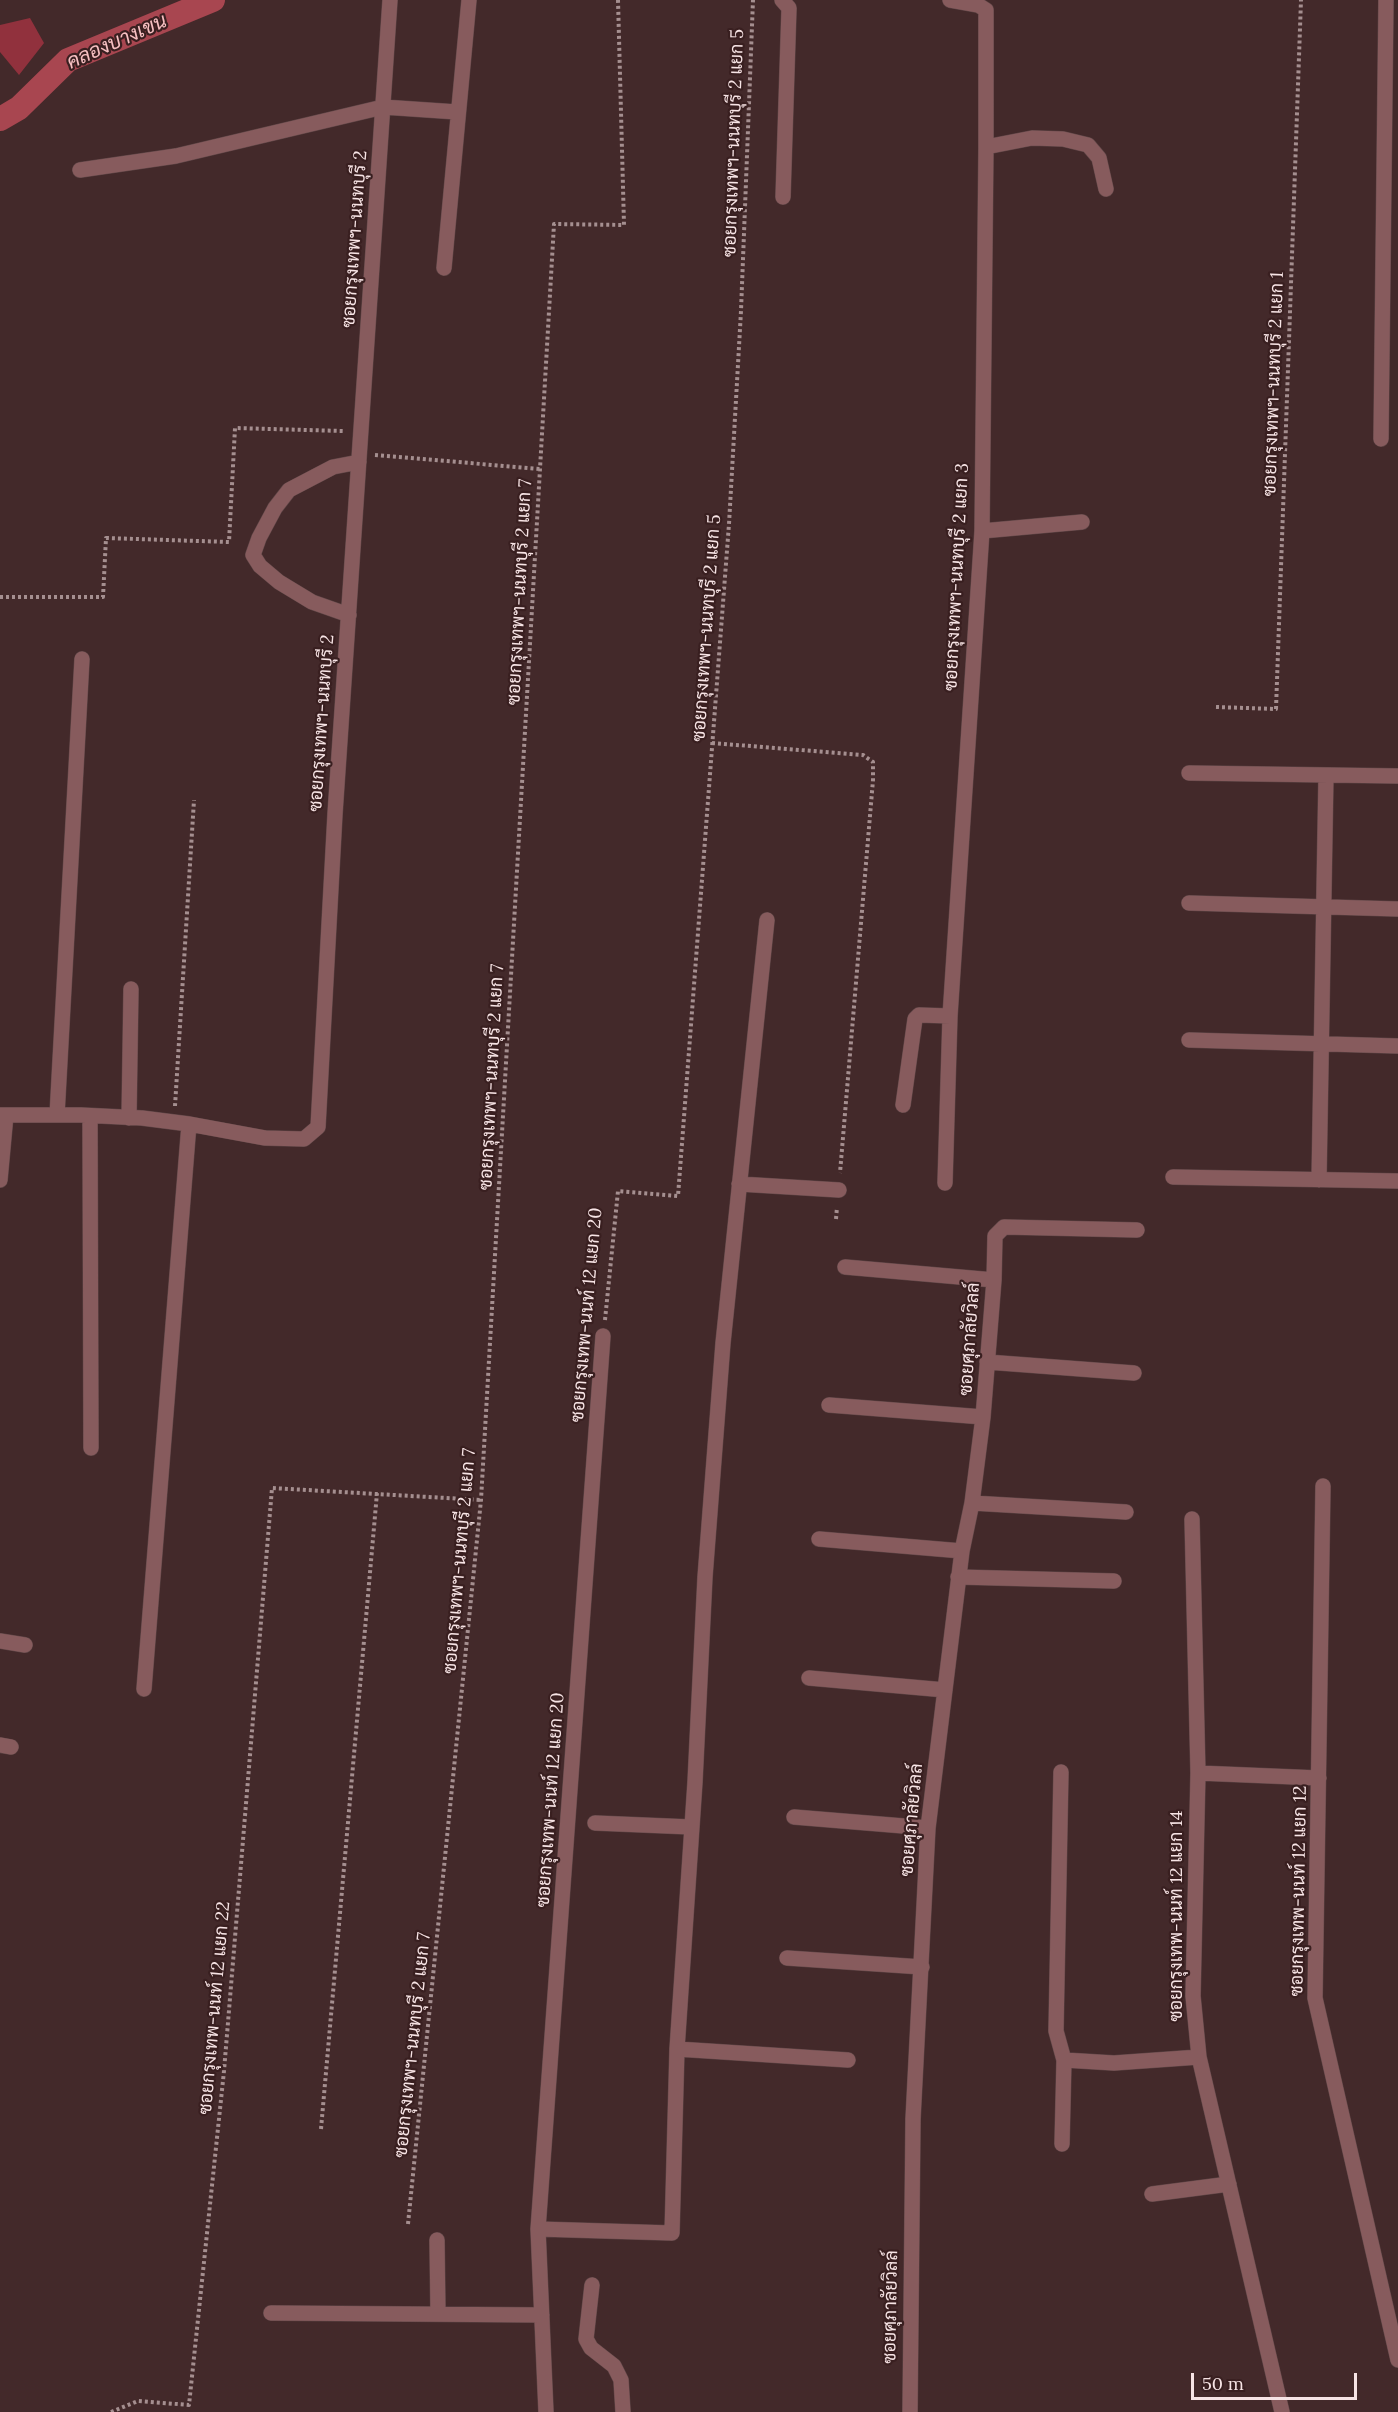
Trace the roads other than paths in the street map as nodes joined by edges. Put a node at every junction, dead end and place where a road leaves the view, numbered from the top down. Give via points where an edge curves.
1 (390, 0) edge
2 (469, 0) edge
3 (782, 0) edge
4 (950, 0) edge
5 (1386, 0) edge
6 (383, 107) junction
7 (457, 112) junction
8 (986, 147) junction
9 (80, 170) dead end
10 (1106, 189) dead end
11 (783, 197) dead end
12 (444, 268) dead end
13 (1381, 439) dead end
14 (359, 458) junction
15 (1082, 522) dead end
16 (982, 531) junction
17 (349, 615) junction
18 (82, 658) dead end
19 (1189, 773) dead end
20 (1326, 775) junction
21 (1398, 777) edge
22 (1190, 903) dead end
23 (1323, 907) junction
24 (1398, 909) edge
25 (767, 920) dead end
26 (131, 989) dead end
27 (950, 1016) junction
28 (1189, 1040) dead end
29 (1321, 1044) junction
30 (1398, 1046) edge
31 (903, 1105) dead end
32 (3, 1115) edge
33 (57, 1115) junction
34 (90, 1116) junction
35 (129, 1118) junction
36 (181, 1123) junction
37 (1173, 1177) dead end
38 (0, 1180) edge
39 (1319, 1180) junction
40 (1398, 1181) edge
41 (945, 1183) dead end
42 (739, 1184) junction
43 (839, 1190) road end
44 (1137, 1230) dead end
45 (845, 1267) dead end
46 (994, 1280) junction
47 (603, 1336) road end
48 (987, 1362) junction
49 (1134, 1373) dead end
50 (829, 1405) dead end
51 (983, 1417) junction
52 (91, 1448) dead end
53 (1323, 1486) dead end
54 (972, 1503) junction
55 (1126, 1512) dead end
56 (1192, 1519) dead end
57 (819, 1539) dead end
58 (962, 1551) junction
59 (958, 1577) junction
60 (1114, 1581) dead end
61 (0, 1641) edge
62 (25, 1645) dead end
63 (809, 1678) dead end
64 (144, 1689) dead end
65 (945, 1690) junction
66 (1061, 1772) dead end
67 (1198, 1773) junction
68 (1319, 1778) junction
69 (794, 1817) dead end
70 (595, 1823) dead end
71 (691, 1827) junction
72 (928, 1828) junction
73 (787, 1958) dead end
74 (922, 1967) junction
75 (677, 2049) junction
76 (1199, 2056) junction
77 (848, 2060) dead end
78 (1064, 2061) junction
79 (1062, 2144) dead end
80 (1229, 2184) junction
81 (1152, 2194) dead end
82 (538, 2229) junction
83 (437, 2240) dead end
84 (592, 2286) dead end
85 (271, 2313) dead end
86 (438, 2314) junction
87 (542, 2315) junction
88 (1398, 2360) edge
89 (546, 2412) edge
90 (624, 2412) edge
91 (910, 2412) edge
92 (1281, 2412) edge

1 - 6 street, ซอยกรุงเทพฯ-นนทบุรี 2
2 - 7 street
3 - 11 street via 789,8
4 - 8 street, ซอยกรุงเทพฯ-นนทบุรี 2 แยก 3 via 978,4 986,10
5 - 13 street
6 - 7 street
6 - 9 street via 177,156
6 - 14 street, ซอยกรุงเทพฯ-นนทบุรี 2
7 - 12 street
8 - 10 street via 1032,138 1088,145 1099,158
8 - 16 street, ซอยกรุงเทพฯ-นนทบุรี 2 แยก 3
14 - 17 street, ซอยกรุงเทพฯ-นนทบุรี 2
14 - 17 street via 289,490 275,508 253,555 279,582 312,602
15 - 16 street
16 - 27 street, ซอยกรุงเทพฯ-นนทบุรี 2 แยก 3
17 - 36 street, ซอยกรุงเทพฯ-นนทบุรี 2 via 318,1127 304,1139 265,1138
18 - 33 street
19 - 20 street
20 - 21 street
20 - 23 street
22 - 23 street
23 - 24 street
23 - 29 street
25 - 42 street
26 - 35 street
27 - 31 street via 915,1018
27 - 41 street, ซอยกรุงเทพฯ-นนทบุรี 2 แยก 3
28 - 29 street
29 - 30 street
29 - 39 street
32 - 33 street, ซอยกรุงเทพฯ-นนทบุรี 2
32 - 38 street
33 - 34 street, ซอยกรุงเทพฯ-นนทบุรี 2
34 - 35 street, ซอยกรุงเทพฯ-นนทบุรี 2
34 - 52 street
35 - 36 street, ซอยกรุงเทพฯ-นนทบุรี 2
36 - 64 street
37 - 39 street
39 - 40 street
42 - 43 street
42 - 71 street via 706,1565
44 - 46 street, ซอยศุภาลัยวิลล์ via 1004,1227 995,1236
45 - 46 street
46 - 48 street, ซอยศุภาลัยวิลล์
47 - 82 street, ซอยกรุงเทพ-นนท์ 12 แยก 20
48 - 49 street
48 - 51 street, ซอยศุภาลัยวิลล์
50 - 51 street
51 - 54 street, ซอยศุภาลัยวิลล์
53 - 68 street, ซอยกรุงเทพ-นนท์ 12 แยก 12
54 - 55 street
54 - 58 street, ซอยศุภาลัยวิลล์
56 - 67 street, ซอยกรุงเทพ-นนท์ 12 แยก 14
57 - 58 street
58 - 59 street, ซอยศุภาลัยวิลล์
59 - 60 street
59 - 65 street, ซอยศุภาลัยวิลล์
61 - 62 street
63 - 65 street
65 - 72 street, ซอยศุภาลัยวิลล์
66 - 78 street via 1056,2031
67 - 68 street
67 - 76 street, ซอยกรุงเทพ-นนท์ 12 แยก 14 via 1193,1996
68 - 88 street, ซอยกรุงเทพ-นนท์ 12 แยก 12 via 1315,1998
69 - 72 street
70 - 71 street
71 - 75 street
72 - 74 street, ซอยศุภาลัยวิลล์
73 - 74 street
74 - 91 street, ซอยศุภาลัยวิลล์ via 913,2119
75 - 77 street
75 - 82 street via 672,2233
76 - 78 street via 1114,2063
76 - 80 street, ซอยกรุงเทพ-นนท์ 12 แยก 14
78 - 79 street
80 - 81 street
80 - 92 street, ซอยกรุงเทพ-นนท์ 12 แยก 14
82 - 87 street, ซอยกรุงเทพ-นนท์ 12 แยก 20
83 - 86 street
84 - 90 street via 586,2339 618,2373
85 - 86 street
86 - 87 street
87 - 89 street, ซอยกรุงเทพ-นนท์ 12 แยก 20

